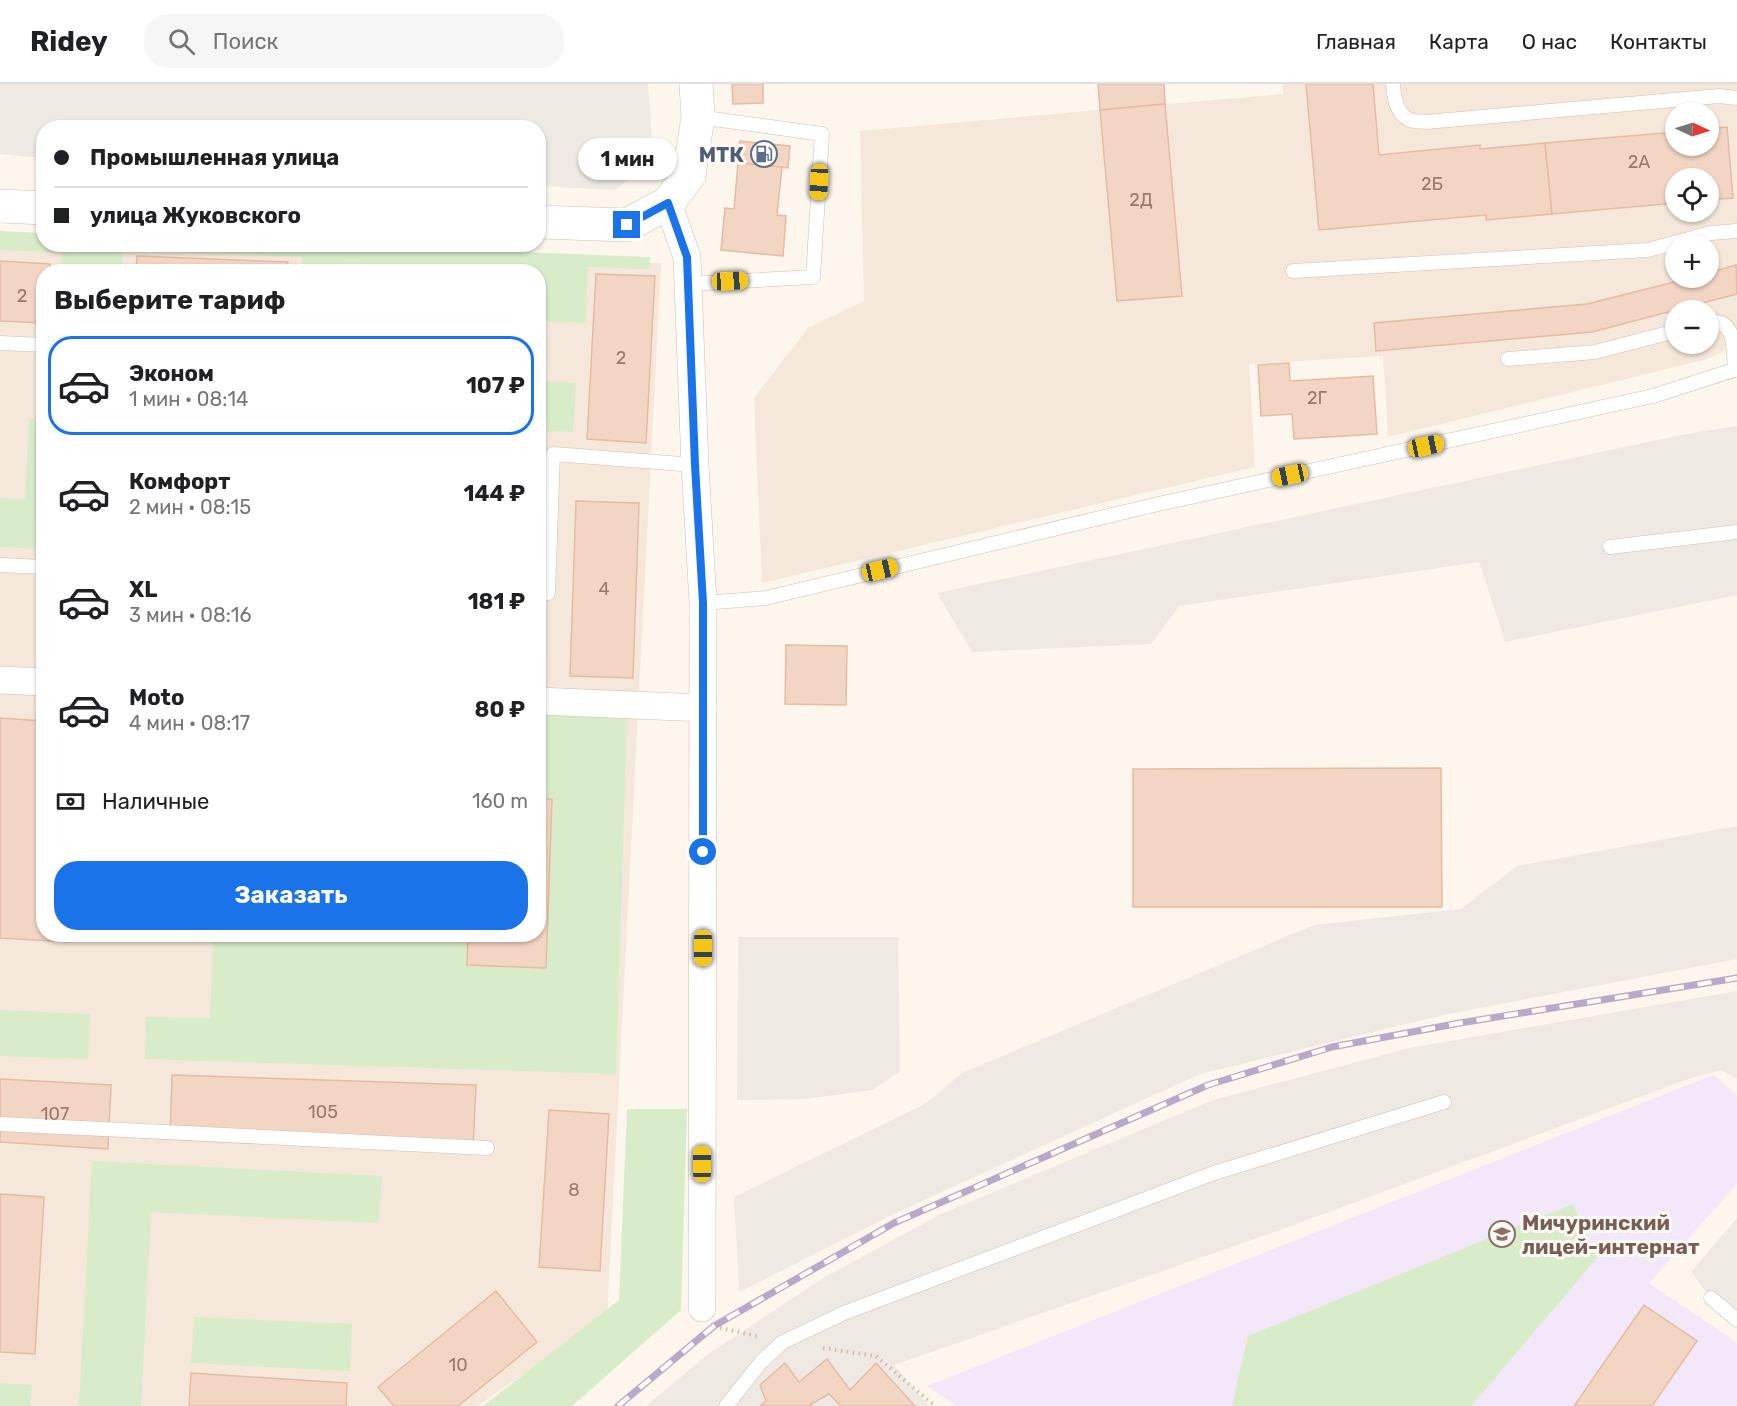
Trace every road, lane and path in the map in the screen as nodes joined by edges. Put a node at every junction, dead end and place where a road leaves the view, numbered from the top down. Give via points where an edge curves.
1 (696, 84) edge
2 (1393, 84) edge
3 (1737, 98) edge
4 (698, 117) junction
5 (668, 203) junction
6 (0, 206) edge
7 (36, 208) edge
8 (546, 222) edge
9 (1737, 231) edge
10 (1293, 271) dead end
11 (688, 284) junction
12 (1719, 321) edge
13 (1665, 333) edge
14 (0, 343) edge
15 (36, 345) edge
16 (1508, 359) dead end
17 (1736, 370) edge
18 (695, 465) junction
19 (1737, 532) edge
20 (1610, 547) dead end
21 (0, 565) edge
22 (36, 567) edge
23 (546, 593) edge
24 (703, 603) junction
25 (0, 680) edge
26 (36, 682) edge
27 (546, 701) edge
28 (703, 708) junction
29 (1444, 1102) dead end
30 (0, 1124) edge
31 (487, 1148) dead end
32 (1711, 1298) dead end
33 (708, 1317) joint
34 (1737, 1320) edge
35 (783, 1342) junction
36 (726, 1406) edge
37 (935, 1406) edge

1 - 4 street
2 - 3 lane via 1400,112 1411,120 1426,122 1719,96
4 - 5 street via 689,175
4 - 11 lane via 822,134 813,277
5 - 8 street via 627,225
5 - 11 street via 687,257
6 - 7 street
9 - 10 lane via 1712,233 1648,250
11 - 18 street
12 - 17 lane via 1729,327
13 - 16 lane via 1595,351
14 - 15 lane
17 - 24 lane via 1653,396 1154,505 766,598
18 - 23 lane via 554,454
18 - 24 street
19 - 20 lane
21 - 22 lane
24 - 28 street
25 - 26 street
27 - 28 street
28 - 33 street
29 - 35 lane via 1214,1173 844,1313
30 - 31 lane
32 - 34 lane
33 - 35 path
35 - 36 lane via 761,1362
35 - 37 path via 876,1356

